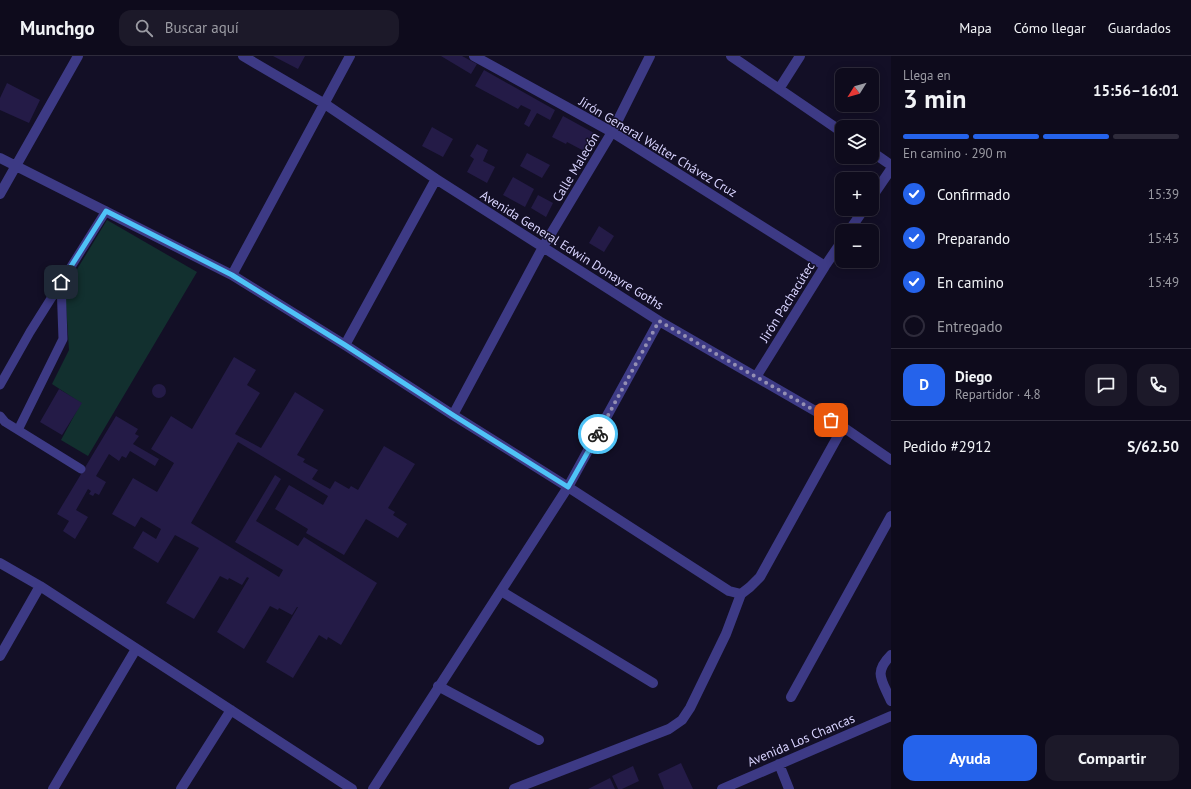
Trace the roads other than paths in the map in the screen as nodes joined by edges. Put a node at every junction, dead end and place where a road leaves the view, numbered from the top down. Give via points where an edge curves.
1 (78, 56) edge
2 (243, 56) edge
3 (350, 56) edge
4 (474, 56) edge
5 (650, 56) edge
6 (731, 56) edge
7 (800, 56) edge
8 (779, 89) junction
9 (325, 104) junction
10 (835, 127) edge
11 (612, 132) junction
12 (879, 157) edge
13 (0, 158) edge
14 (891, 165) edge
15 (16, 167) junction
16 (891, 169) edge
17 (436, 179) junction
18 (879, 187) edge
19 (0, 194) edge
20 (106, 211) junction
21 (543, 247) junction
22 (835, 251) edge
23 (825, 266) junction
24 (232, 275) junction
25 (61, 282) junction
26 (659, 321) junction
27 (345, 345) junction
28 (756, 377) junction
29 (0, 385) edge
30 (453, 415) junction
31 (0, 416) edge
32 (843, 427) junction
33 (18, 430) junction
34 (891, 460) edge
35 (81, 469) dead end
36 (568, 487) junction
37 (891, 516) edge
38 (0, 563) edge
39 (40, 586) junction
40 (501, 591) junction
41 (741, 594) junction
42 (136, 649) junction
43 (891, 655) edge
44 (0, 656) edge
45 (653, 683) dead end
46 (438, 686) junction
47 (791, 697) dead end
48 (891, 701) edge
49 (231, 710) junction
50 (891, 716) edge
51 (539, 740) dead end
52 (779, 764) junction
53 (53, 789) edge
54 (180, 789) edge
55 (352, 789) edge
56 (373, 789) edge
57 (514, 789) edge
58 (722, 789) edge
59 (789, 789) edge

1 - 15 street
2 - 9 street, Avenida General Edwin Donayre Goths
3 - 9 street
4 - 11 street, Jirón General Walter Chávez Cruz
5 - 11 street, Calle Malecón
6 - 8 street
7 - 8 street
8 - 10 street
9 - 17 street, Avenida General Edwin Donayre Goths
9 - 24 street
11 - 21 street, Calle Malecón
11 - 23 street, Jirón General Walter Chávez Cruz
12 - 14 street
13 - 15 street
15 - 19 street
15 - 20 street
16 - 18 street
17 - 21 street, Avenida General Edwin Donayre Goths
17 - 27 street
20 - 24 street
20 - 25 lane
21 - 26 street, Avenida General Edwin Donayre Goths
21 - 30 street, Calle Malecón
22 - 23 street, Jirón Pachacútec
23 - 28 street, Jirón Pachacútec
24 - 27 street
25 - 29 lane
25 - 33 lane via 63,339
26 - 28 street, Avenida General Edwin Donayre Goths
26 - 36 street
27 - 30 street
28 - 32 street, Avenida General Edwin Donayre Goths
30 - 36 street
31 - 33 lane
32 - 34 street, Avenida General Edwin Donayre Goths
32 - 41 street via 760,577
33 - 35 lane
36 - 40 street
36 - 41 street via 729,591
37 - 47 street
38 - 39 street
39 - 42 street
39 - 44 street
40 - 45 street
40 - 46 street
41 - 57 street via 726,634 682,720 669,729
42 - 49 street
42 - 53 street
43 - 48 street via 880,669 880,677
46 - 51 street
46 - 56 street
49 - 54 street
49 - 55 street
50 - 52 street, Avenida Los Chancas
52 - 58 street, Avenida Los Chancas
52 - 59 street

